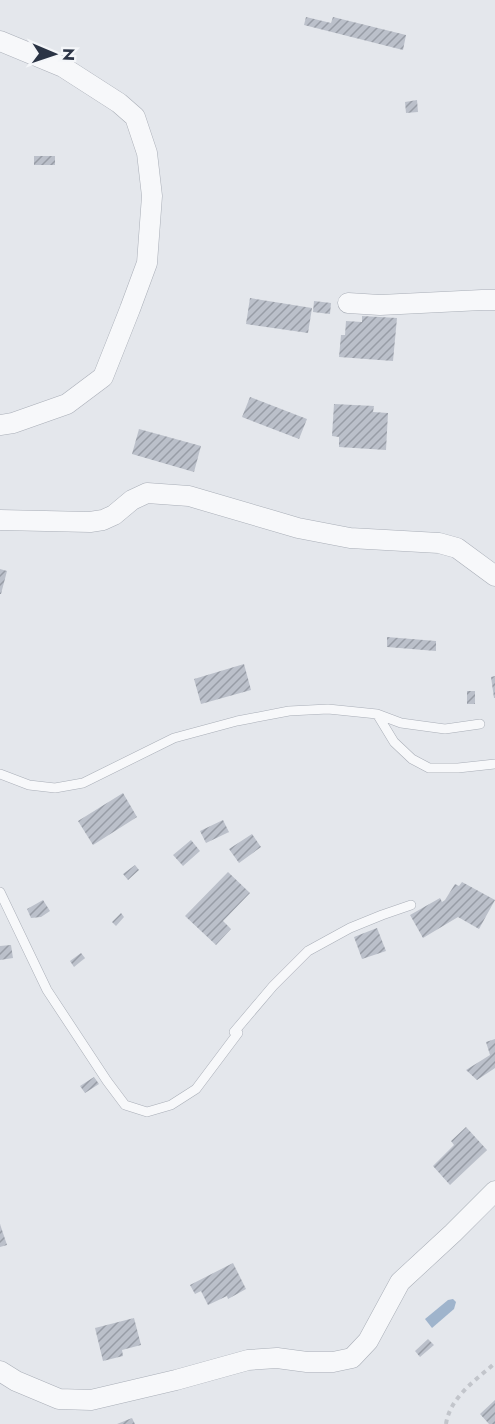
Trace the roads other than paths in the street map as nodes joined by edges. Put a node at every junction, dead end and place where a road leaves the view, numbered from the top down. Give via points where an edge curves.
1 (0, 41) edge
2 (495, 300) edge
3 (348, 303) dead end
4 (0, 425) edge
5 (0, 520) edge
6 (495, 576) edge
7 (377, 714) junction
8 (480, 724) dead end
9 (495, 764) edge
10 (0, 774) edge
11 (0, 892) edge
12 (411, 905) dead end
13 (495, 1191) edge
14 (0, 1371) edge

1 - 4 street via 63,67 135,117 147,153 152,196 147,262 103,376 67,404
2 - 3 street
5 - 6 street via 103,520 147,493 166,493 350,538 439,543 457,548
7 - 8 lane via 401,723 445,729
7 - 9 lane via 394,742 429,768
7 - 10 lane via 328,709 289,711 237,721 174,738 83,783 55,788 29,785
11 - 12 lane via 47,990 78,1038 125,1105 147,1112 171,1105 196,1089 238,1033 234,1032 308,951 350,928
13 - 14 street via 400,1282 368,1341 352,1358 333,1362 248,1359 91,1400 59,1399

